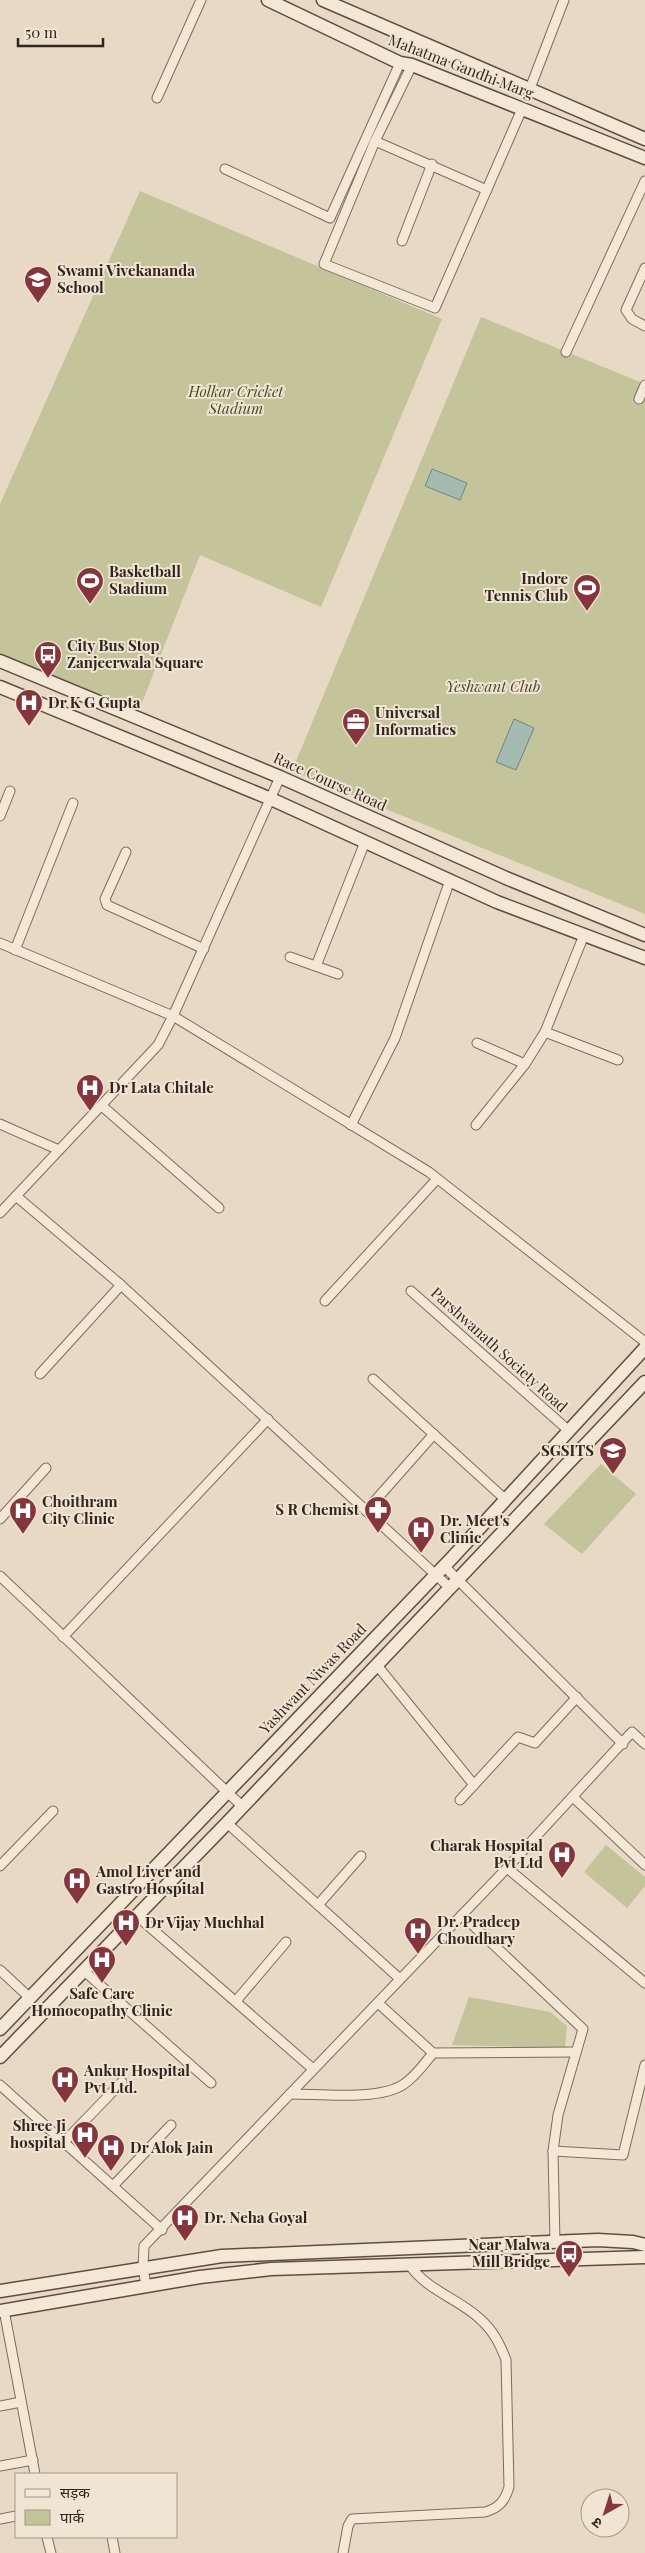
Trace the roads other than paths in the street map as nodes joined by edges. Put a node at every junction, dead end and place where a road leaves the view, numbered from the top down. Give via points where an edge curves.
1 (201, 0) edge
2 (268, 0) edge
3 (322, 0) edge
4 (564, 0) edge
5 (406, 64) junction
6 (529, 91) junction
7 (157, 98) dead end
8 (522, 109) junction
9 (645, 139) edge
10 (375, 141) junction
11 (645, 158) edge
12 (432, 164) junction
13 (225, 169) dead end
14 (645, 181) edge
15 (487, 190) junction
16 (402, 241) dead end
17 (645, 268) edge
18 (645, 326) edge
19 (566, 352) dead end
20 (645, 385) edge
21 (640, 399) dead end
22 (0, 661) edge
23 (0, 687) edge
24 (280, 777) junction
25 (10, 791) dead end
26 (271, 799) junction
27 (73, 803) dead end
28 (0, 816) edge
29 (366, 842) junction
30 (126, 852) dead end
31 (450, 880) junction
32 (584, 935) junction
33 (645, 935) edge
34 (0, 943) edge
35 (204, 949) junction
36 (15, 950) junction
37 (290, 957) dead end
38 (645, 958) edge
39 (316, 966) junction
40 (338, 974) dead end
41 (173, 1016) junction
42 (544, 1032) junction
43 (477, 1043) dead end
44 (618, 1060) dead end
45 (526, 1064) junction
46 (102, 1106) junction
47 (0, 1124) edge
48 (351, 1125) junction
49 (476, 1125) dead end
50 (59, 1150) junction
51 (437, 1179) junction
52 (16, 1196) junction
53 (219, 1208) dead end
54 (0, 1212) edge
55 (121, 1285) junction
56 (411, 1290) dead end
57 (325, 1302) dead end
58 (645, 1342) edge
59 (645, 1348) edge
60 (40, 1374) dead end
61 (373, 1379) dead end
62 (645, 1382) edge
63 (268, 1419) junction
64 (568, 1430) junction
65 (434, 1434) junction
66 (46, 1468) dead end
67 (506, 1500) junction
68 (366, 1511) junction
69 (0, 1519) edge
70 (440, 1571) junction
71 (0, 1576) edge
72 (453, 1583) junction
73 (63, 1637) junction
74 (376, 1664) junction
75 (577, 1697) junction
76 (623, 1744) junction
77 (645, 1744) edge
78 (474, 1785) junction
79 (228, 1793) junction
80 (573, 1797) junction
81 (460, 1800) dead end
82 (243, 1807) junction
83 (53, 1811) dead end
84 (227, 1823) junction
85 (361, 1856) dead end
86 (645, 1865) edge
87 (0, 1866) edge
88 (507, 1868) junction
89 (318, 1904) junction
90 (136, 1915) junction
91 (462, 1915) junction
92 (286, 1942) dead end
93 (0, 1970) edge
94 (83, 1970) junction
95 (400, 1979) junction
96 (645, 1983) edge
97 (30, 1998) junction
98 (236, 2001) junction
99 (378, 2003) junction
100 (0, 2029) edge
101 (575, 2052) junction
102 (433, 2053) junction
103 (0, 2057) edge
104 (645, 2065) edge
105 (313, 2069) junction
106 (122, 2082) dead end
107 (211, 2083) dead end
108 (0, 2085) edge
109 (290, 2094) junction
110 (641, 2101) edge
111 (171, 2125) dead end
112 (64, 2142) junction
113 (553, 2152) junction
114 (113, 2186) junction
115 (162, 2230) junction
116 (555, 2242) junction
117 (645, 2245) edge
118 (391, 2247) junction
119 (645, 2258) edge
120 (392, 2264) junction
121 (410, 2264) junction
122 (143, 2267) junction
123 (146, 2286) junction
124 (0, 2290) edge
125 (2, 2310) edge
126 (21, 2402) junction
127 (0, 2406) edge
128 (33, 2460) junction
129 (0, 2466) edge
130 (35, 2473) edge
131 (15, 2516) edge
132 (0, 2519) edge
133 (47, 2538) edge
134 (112, 2538) edge
135 (50, 2553) edge
136 (115, 2553) edge
137 (343, 2553) edge

1 - 7 street
2 - 5 main road, Mahatma Gandhi Marg
3 - 6 main road, Mahatma Gandhi Marg
4 - 6 street
5 - 8 main road, Mahatma Gandhi Marg
5 - 10 street
5 - 13 street via 330,218
6 - 9 main road, Mahatma Gandhi Marg
8 - 11 main road, Mahatma Gandhi Marg
8 - 15 street
10 - 12 street
10 - 15 street via 324,264 435,308
12 - 15 street
12 - 16 street
14 - 19 street
17 - 18 street via 626,310 632,319
20 - 21 street
22 - 24 main road, Race Course Road
23 - 26 main road
24 - 26 street
24 - 33 main road, Race Course Road via 506,878
25 - 28 street
26 - 29 main road
26 - 35 street
27 - 36 street
29 - 31 main road
29 - 39 street
30 - 35 street via 105,899 107,905
31 - 32 main road via 496,902
31 - 48 street via 395,1038
32 - 38 main road
32 - 42 street
34 - 36 street
35 - 41 street
36 - 41 street
37 - 39 street
39 - 40 street
41 - 46 street via 158,1044
41 - 48 street
42 - 44 street
42 - 45 street
43 - 45 street
45 - 49 street
46 - 50 street
46 - 53 street
47 - 50 street
48 - 51 street
50 - 52 street
51 - 57 street
51 - 58 street
52 - 54 street
52 - 55 street
55 - 60 street
55 - 63 street
56 - 64 street, Parshwanath Society Road
59 - 64 main road, Yashwant Niwas Road
61 - 65 street
62 - 72 main road
63 - 68 street
63 - 73 street
64 - 67 main road, Yashwant Niwas Road
65 - 67 street
65 - 68 street
66 - 69 street
67 - 70 main road, Yashwant Niwas Road
68 - 70 street
70 - 72 street
70 - 79 main road, Yashwant Niwas Road
71 - 73 street
72 - 74 main road
72 - 75 street
73 - 79 street
74 - 78 street
74 - 82 main road
75 - 76 street
75 - 78 street via 535,1743 518,1737
76 - 77 street via 632,1732
76 - 80 street
78 - 81 street
79 - 82 street
79 - 97 main road, Yashwant Niwas Road
80 - 86 street
80 - 88 street
82 - 84 main road
83 - 87 street
84 - 89 street
84 - 90 main road
85 - 89 street
88 - 91 street
88 - 96 street
89 - 95 street
90 - 94 main road
90 - 98 street
91 - 95 street
91 - 101 street via 583,2029
92 - 98 street
93 - 97 street
94 - 103 main road
94 - 107 street
95 - 99 street
97 - 100 main road, Yashwant Niwas Road
98 - 105 street
99 - 102 street
99 - 105 street
101 - 102 street
101 - 113 street via 558,2115
102 - 109 street via 414,2076 390,2091
104 - 110 street
105 - 109 street
106 - 112 street
108 - 112 street
109 - 115 street
110 - 113 street via 624,2155
111 - 114 street
112 - 114 street
113 - 116 street
114 - 115 street
115 - 122 street via 144,2246
116 - 117 main road via 598,2240
116 - 118 main road
118 - 120 main road
118 - 122 main road via 222,2256
119 - 121 main road
120 - 121 main road
120 - 123 main road via 271,2269
121 - 137 street via 423,2280 478,2316 500,2345 506,2360 509,2487 495,2510 352,2519
122 - 123 street
122 - 124 main road
123 - 125 main road
125 - 126 street
126 - 127 street
126 - 128 street
128 - 129 street
128 - 130 street
131 - 132 street
133 - 135 street
134 - 136 street

